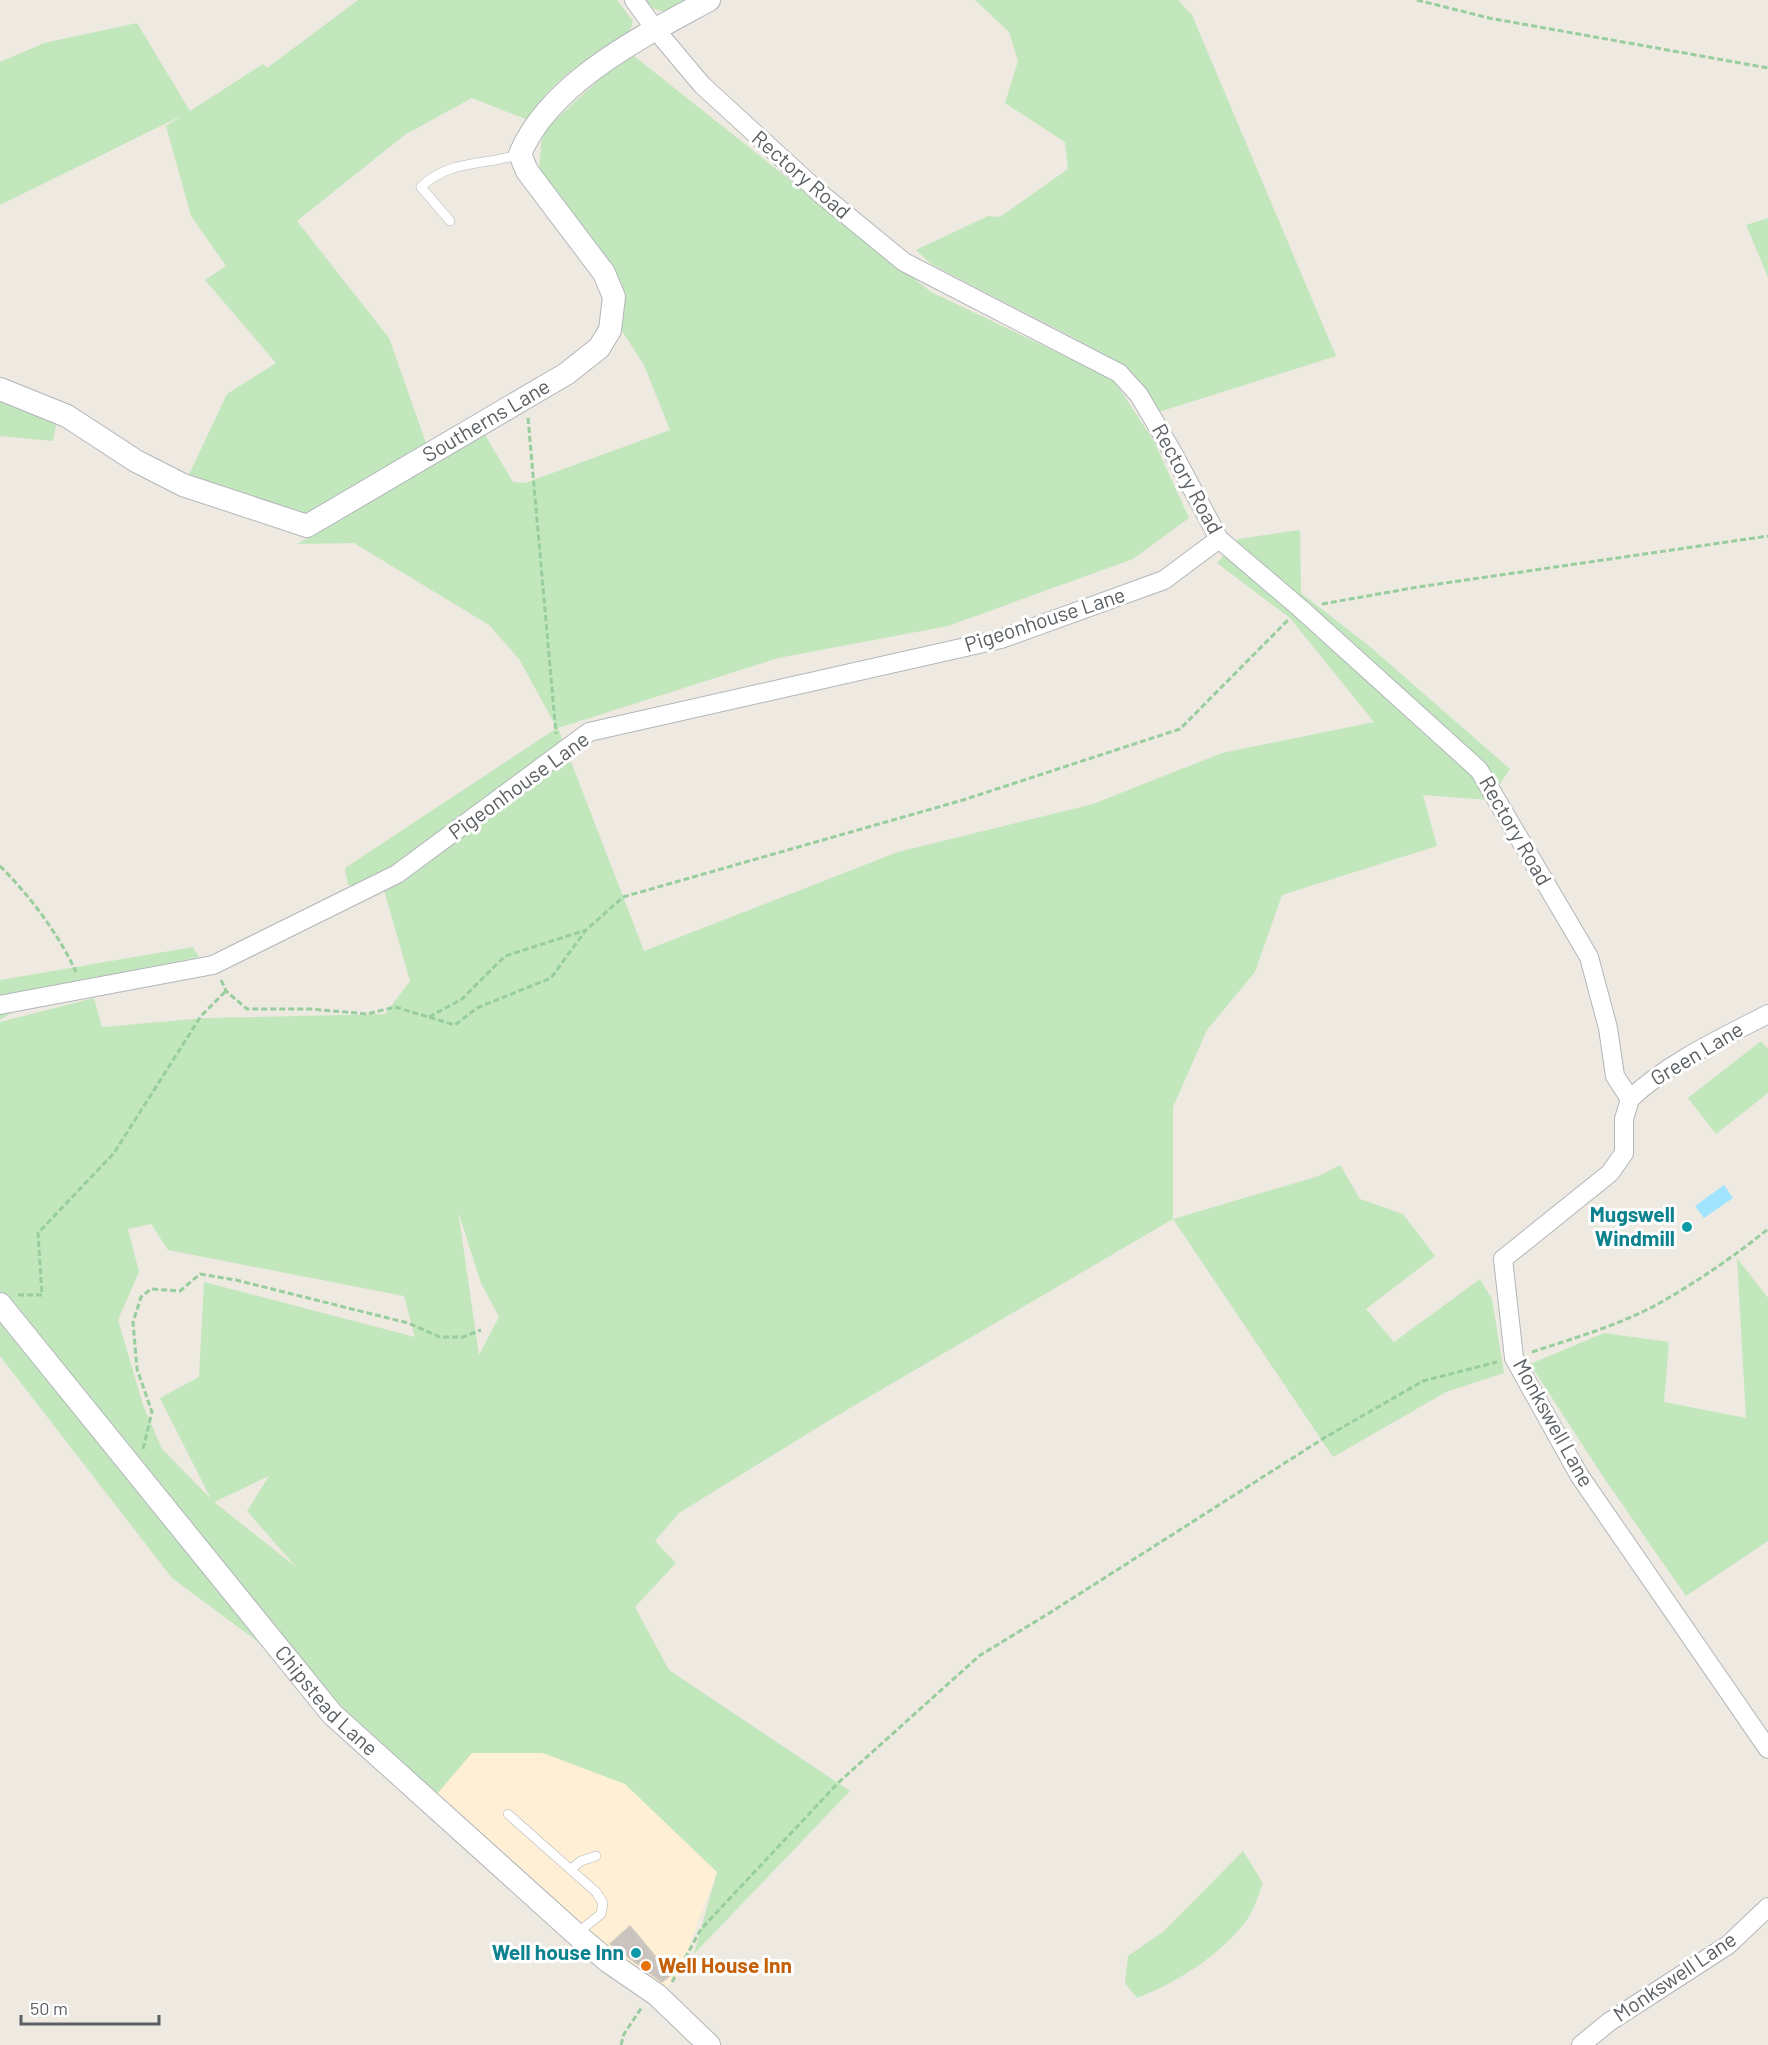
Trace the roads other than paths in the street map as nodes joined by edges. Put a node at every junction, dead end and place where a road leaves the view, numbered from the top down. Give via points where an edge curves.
1 (634, 0) edge
2 (709, 0) edge
3 (655, 29) junction
4 (520, 154) junction
5 (450, 221) dead end
6 (0, 389) edge
7 (1219, 538) junction
8 (0, 1005) edge
9 (1768, 1014) edge
10 (1630, 1099) junction
11 (5, 1299) edge
12 (1768, 1749) edge
13 (508, 1814) dead end
14 (596, 1856) dead end
15 (571, 1869) junction
16 (1768, 1907) edge
17 (576, 1934) junction
18 (709, 2045) edge
19 (1581, 2045) edge

1 - 3 street, Rectory Road
2 - 3 street
3 - 4 street via 573,85 529,134
3 - 7 street, Rectory Road via 685,67 736,117 904,262 1119,373 1138,394
4 - 5 lane via 459,165 444,170 421,187
4 - 6 street, Southerns Lane via 527,171 604,273 614,297 610,330 599,348 566,374 307,526 183,485 136,461 68,416
7 - 8 street, Pigeonhouse Lane via 1164,580 1001,639 589,732 397,874 213,965
7 - 10 street, Rectory Road via 1479,770 1589,957 1608,1028 1615,1076
9 - 10 street, Green Lane via 1679,1062
10 - 12 street, Monkswell Lane via 1624,1119 1623,1153 1610,1173 1503,1259 1514,1358 1579,1475
11 - 17 street, Chipstead Lane via 134,1470 332,1714
13 - 15 lane
14 - 15 lane
15 - 17 lane via 603,1903 601,1914
16 - 19 street, Monkswell Lane via 1728,1945
17 - 18 street, Chipstead Lane via 657,1995

